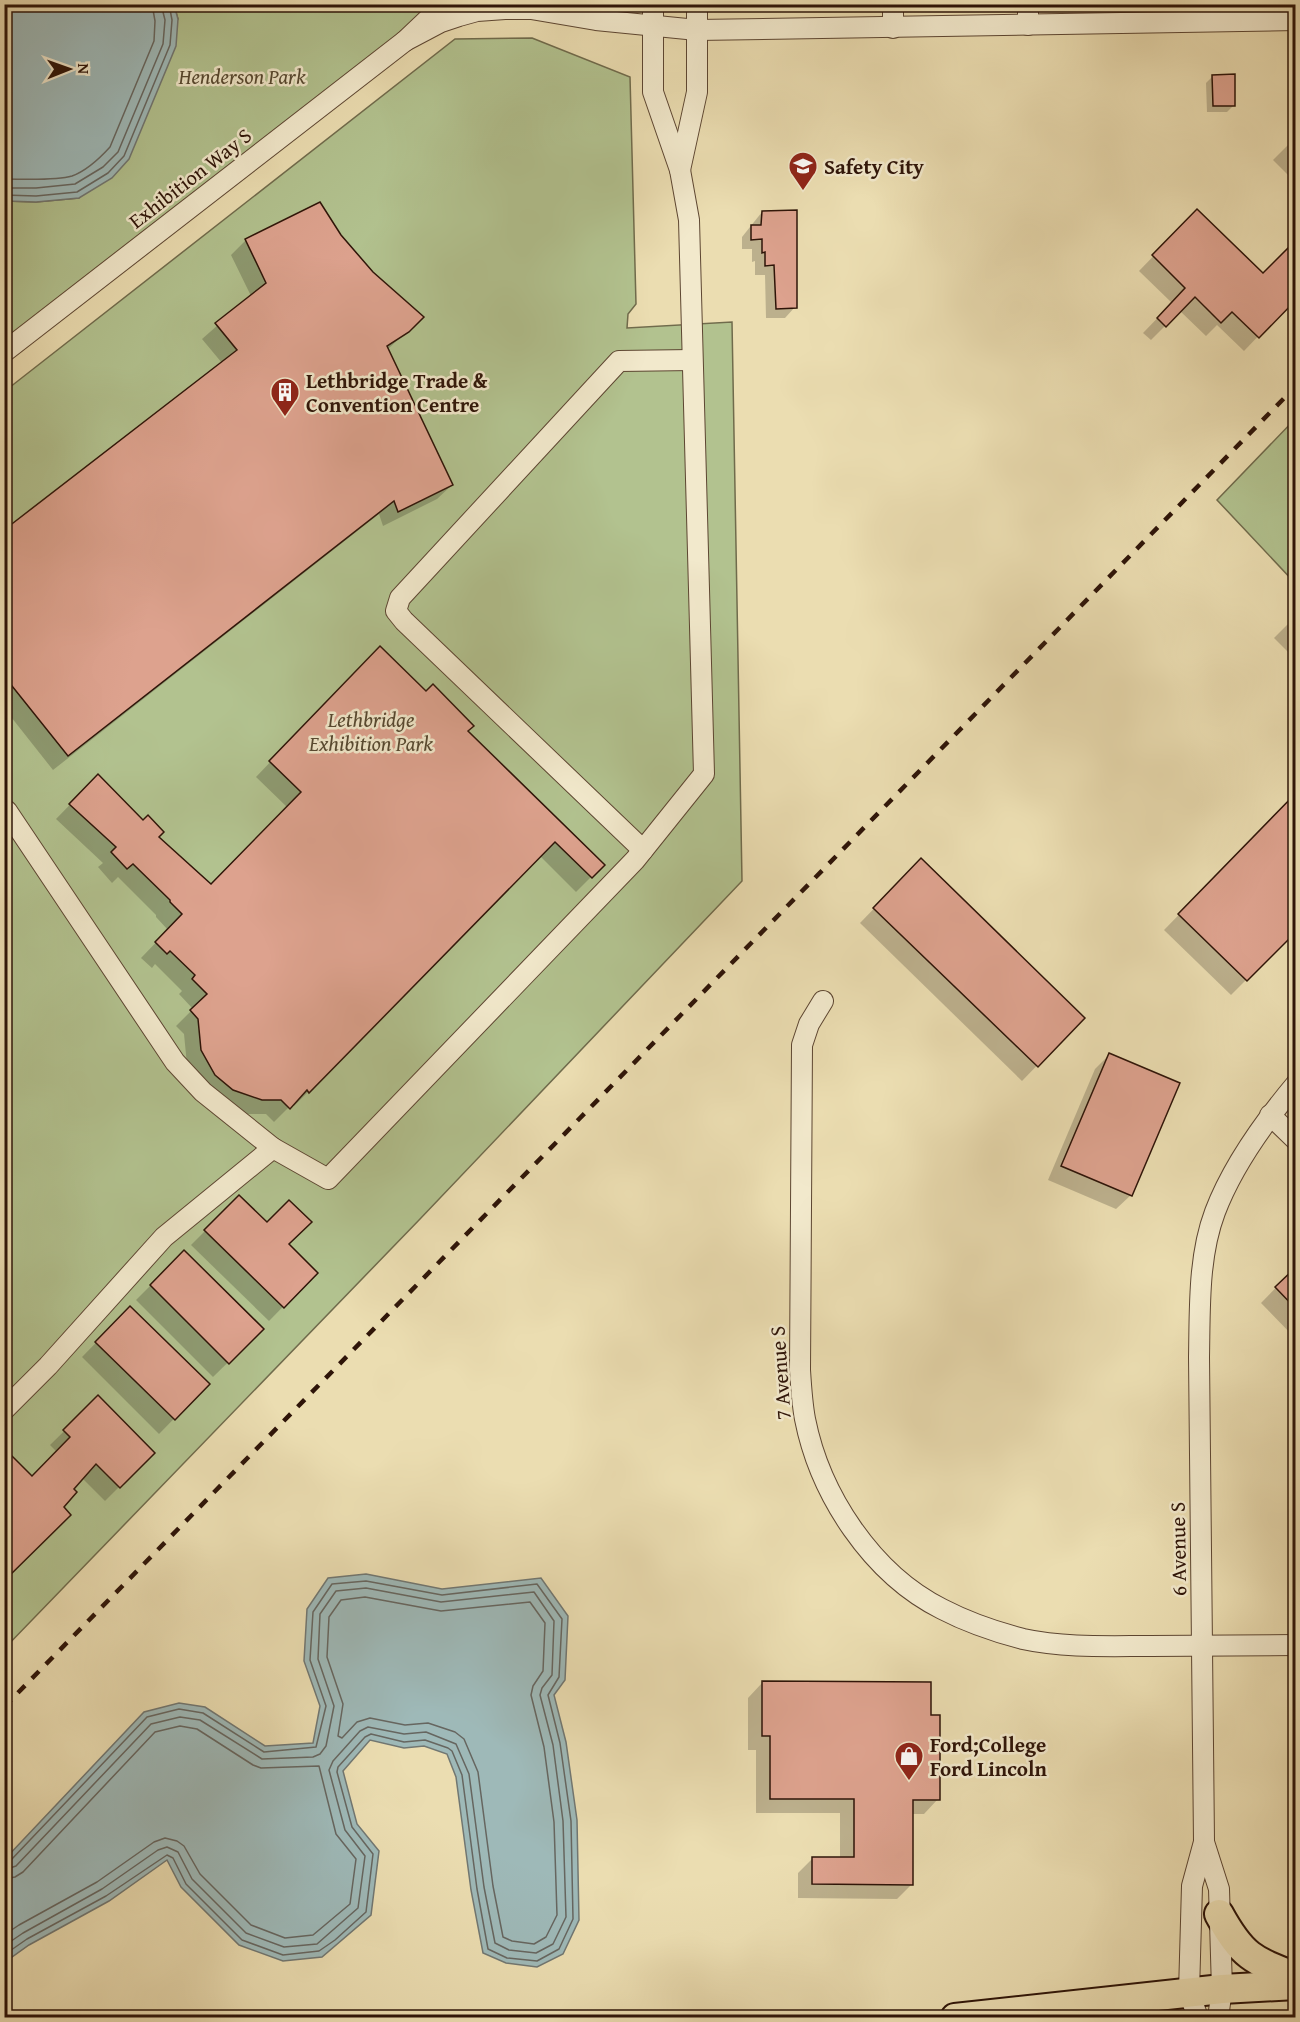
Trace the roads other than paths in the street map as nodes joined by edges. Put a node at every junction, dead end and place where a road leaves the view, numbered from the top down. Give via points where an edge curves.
1 (444, 4) edge
2 (653, 4) edge
3 (697, 4) edge
4 (893, 4) edge
5 (1028, 4) edge
6 (1176, 13) edge
7 (1296, 20) edge
8 (1028, 25) junction
9 (653, 27) junction
10 (893, 28) junction
11 (697, 30) junction
12 (405, 41) junction
13 (680, 170) junction
14 (4, 352) edge
15 (692, 360) junction
16 (4, 813) edge
17 (643, 850) junction
18 (823, 1001) dead end
19 (1296, 1084) edge
20 (1270, 1114) junction
21 (1296, 1140) edge
22 (273, 1148) junction
23 (4, 1410) edge
24 (1296, 1645) edge
25 (1203, 1646) junction
26 (1204, 1842) junction
27 (1219, 1914) junction
28 (1296, 1977) edge
29 (1296, 1985) edge
30 (1222, 1989) junction
31 (1194, 2005) edge
32 (955, 2018) edge
33 (1218, 2018) edge

1 - 12 street
2 - 9 street
3 - 11 street
4 - 10 street
5 - 8 street
6 - 7 street
6 - 8 street
8 - 10 street
9 - 11 street
9 - 12 street via 531,9 505,9 459,16
9 - 13 street via 653,92
10 - 11 street
11 - 13 street via 697,92
12 - 14 street, Exhibition Way S
13 - 15 street via 688,220
15 - 17 street via 704,774
15 - 17 street via 619,361 400,598 396,611
16 - 22 street via 7,811 175,1062 203,1092
17 - 22 street via 328,1179
18 - 25 street, 7 Avenue S via 808,1024 802,1046 800,1370 805,1420 827,1485 842,1514 881,1563 909,1587 940,1609 977,1624 1024,1639 1060,1644
19 - 20 street, 6 Avenue S
20 - 21 street
20 - 25 street, 6 Avenue S via 1215,1212 1204,1255 1199,1357
22 - 23 street via 164,1237
24 - 25 street, 7 Avenue S
25 - 26 street, 6 Avenue S
26 - 27 street, 6 Avenue S via 1219,1889
26 - 31 street, 6 Avenue S via 1192,1886
27 - 28 highway via 1240,1948 1262,1964
27 - 30 street, 6 Avenue S
29 - 30 highway
30 - 31 highway
30 - 33 street, 6 Avenue S
31 - 32 highway

